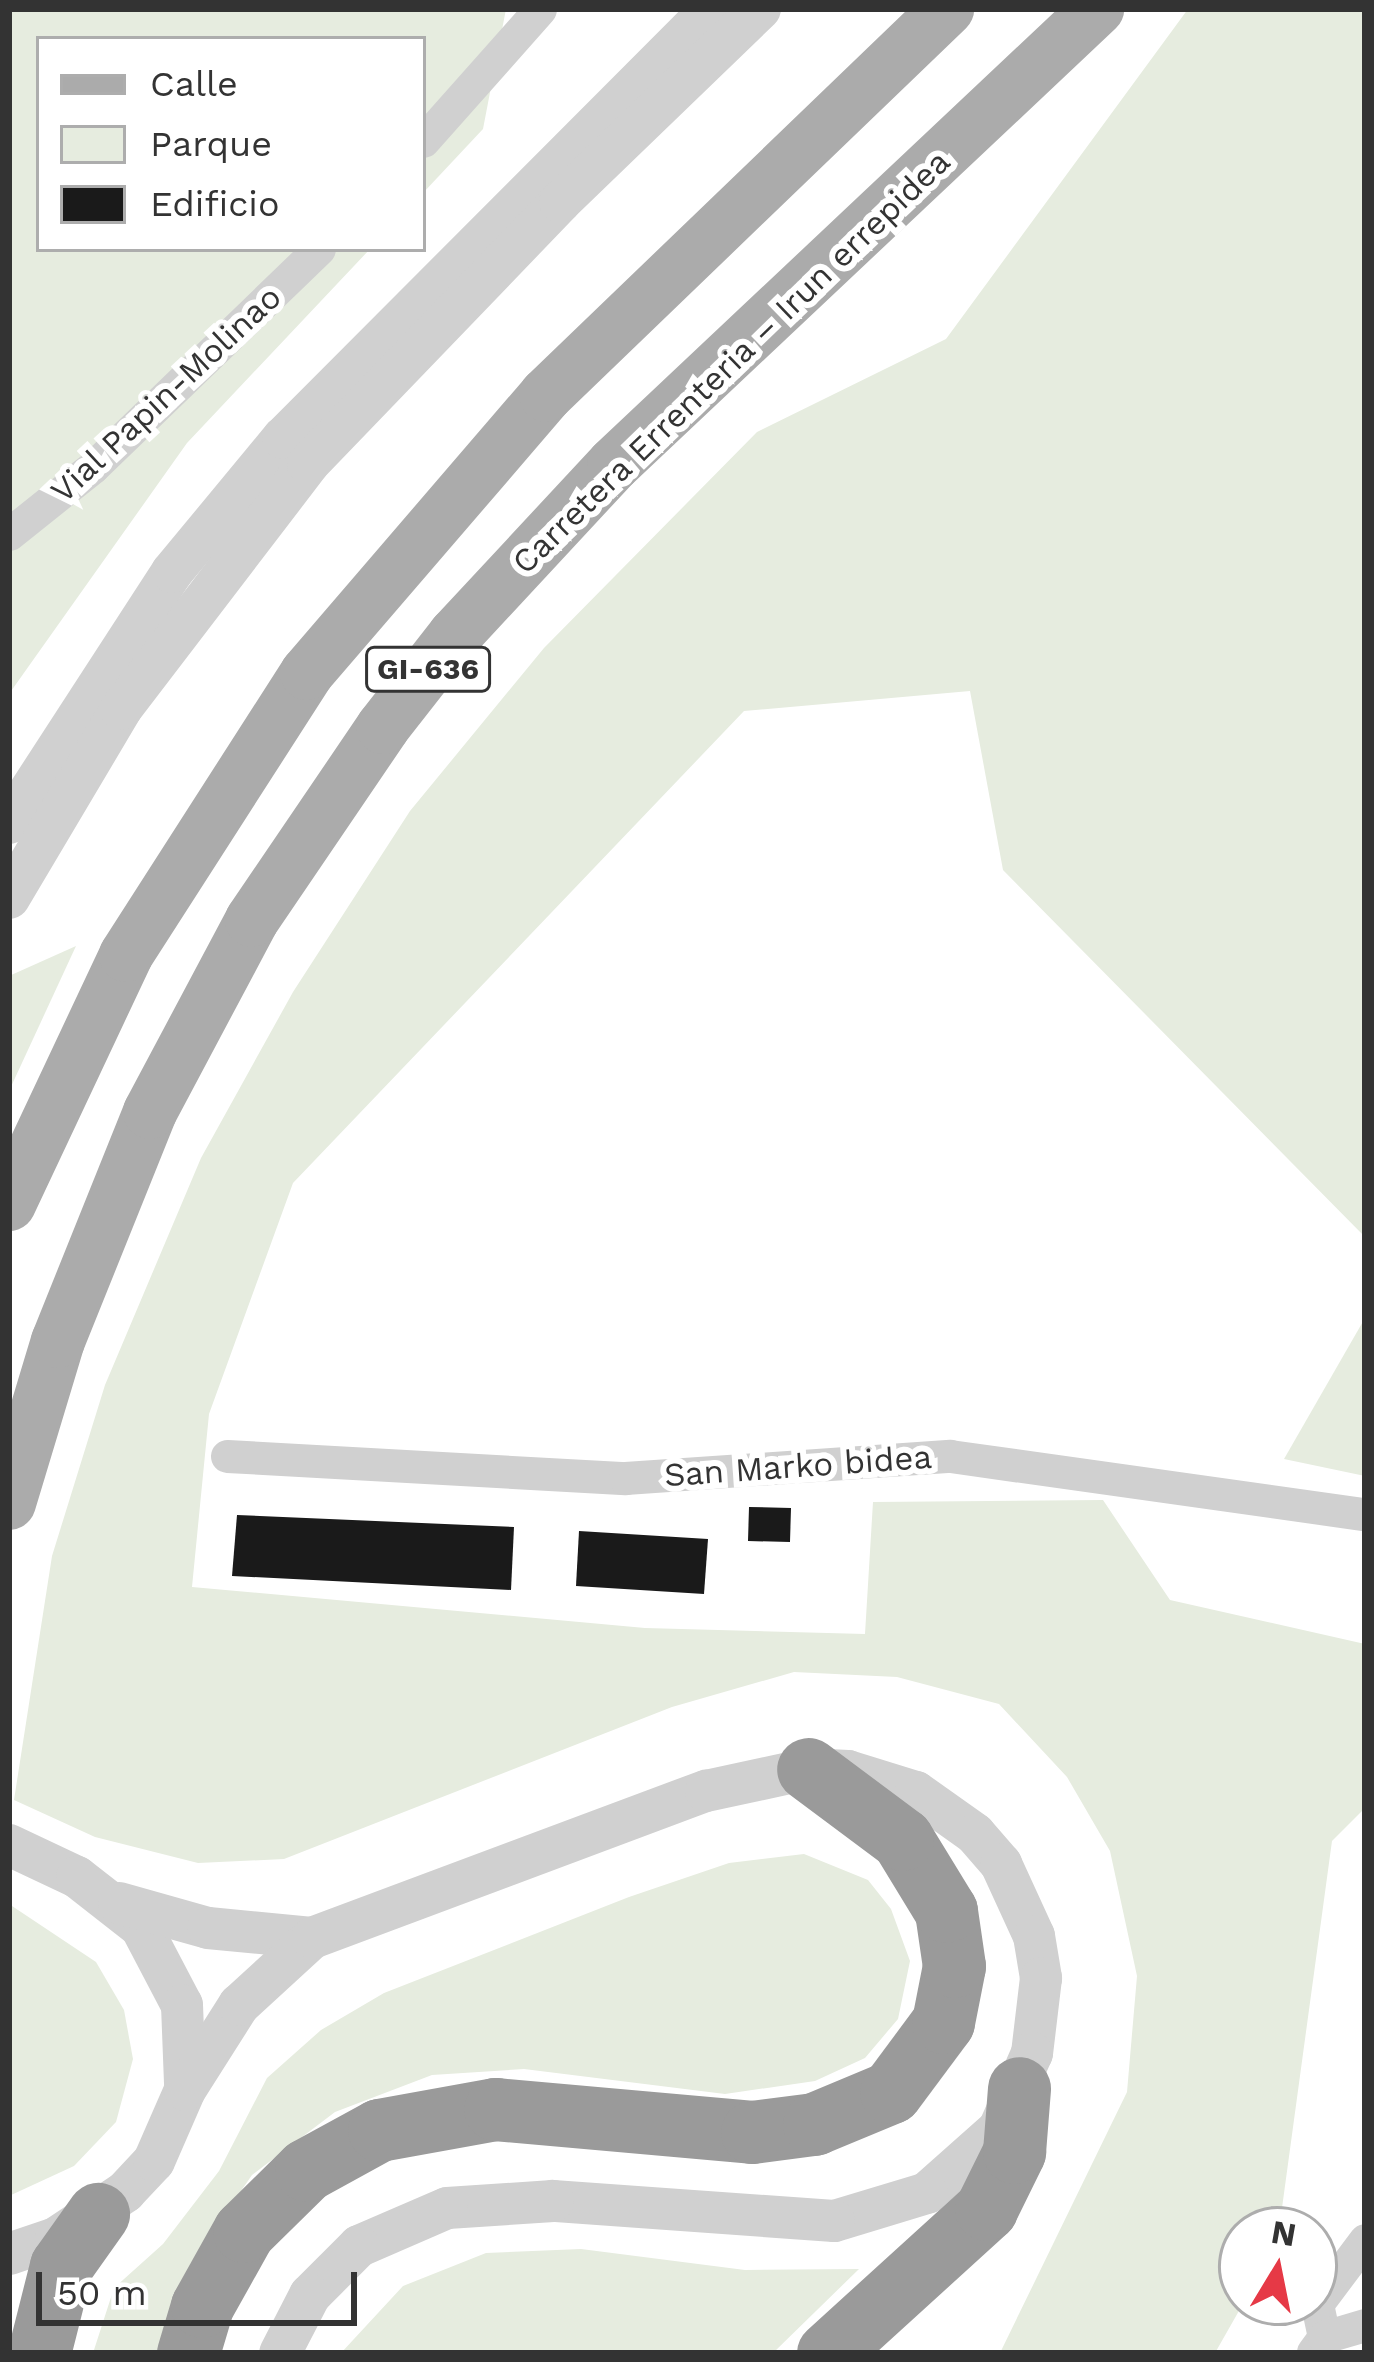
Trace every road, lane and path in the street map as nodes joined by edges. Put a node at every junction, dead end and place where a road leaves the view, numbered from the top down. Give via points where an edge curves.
1 (540, 9) edge
2 (711, 9) edge
3 (760, 9) edge
4 (947, 9) edge
5 (1097, 9) edge
6 (426, 138) edge
7 (316, 252) edge
8 (9, 534) edge
9 (9, 824) edge
10 (9, 898) edge
11 (9, 1204) edge
12 (227, 1456) dead end
13 (9, 1503) edge
14 (1365, 1514) edge
15 (808, 1769) junction
16 (9, 1845) edge
17 (112, 1900) junction
18 (312, 1938) junction
19 (1019, 2088) junction
20 (185, 2090) junction
21 (98, 2213) junction
22 (1365, 2240) edge
23 (9, 2254) edge
24 (1365, 2325) edge
25 (1318, 2345) edge
26 (39, 2353) edge
27 (188, 2353) edge
28 (280, 2353) edge
29 (828, 2353) edge

1 - 6 street
2 - 9 street via 283,438 172,572
3 - 10 street via 543,218 308,464 121,709
4 - 11 main road, GI-636 via 546,395 333,640 176,868 62,1081
5 - 13 main road, Carretera Errenteria – Irun errepidea / GI-636 via 614,464 382,727 252,920 151,1112 58,1340
7 - 8 street, Vial Papin-Molinao via 110,452
12 - 14 street, San Marko bidea via 625,1478 950,1456
15 - 18 street via 706,1791
15 - 19 street via 848,1771 916,1792 975,1834 1001,1864 1034,1936 1041,1978 1039,2020
15 - 27 highway via 902,1839 946,1911 954,1966 947,2008 929,2048 891,2092 814,2124 752,2132 495,2109 379,2130 306,2170 244,2230 202,2306
16 - 17 street
17 - 18 street via 208,1928
17 - 20 street via 141,1927 182,2005
18 - 20 street via 239,2005
19 - 28 street via 999,2129 967,2163 927,2193 882,2212 786,2222 501,2200 400,2223 359,2246 310,2295
19 - 29 highway via 1014,2152 986,2210
20 - 21 street via 154,2161
21 - 23 street
21 - 26 highway via 61,2266
22 - 25 street via 1317,2304
24 - 25 street

